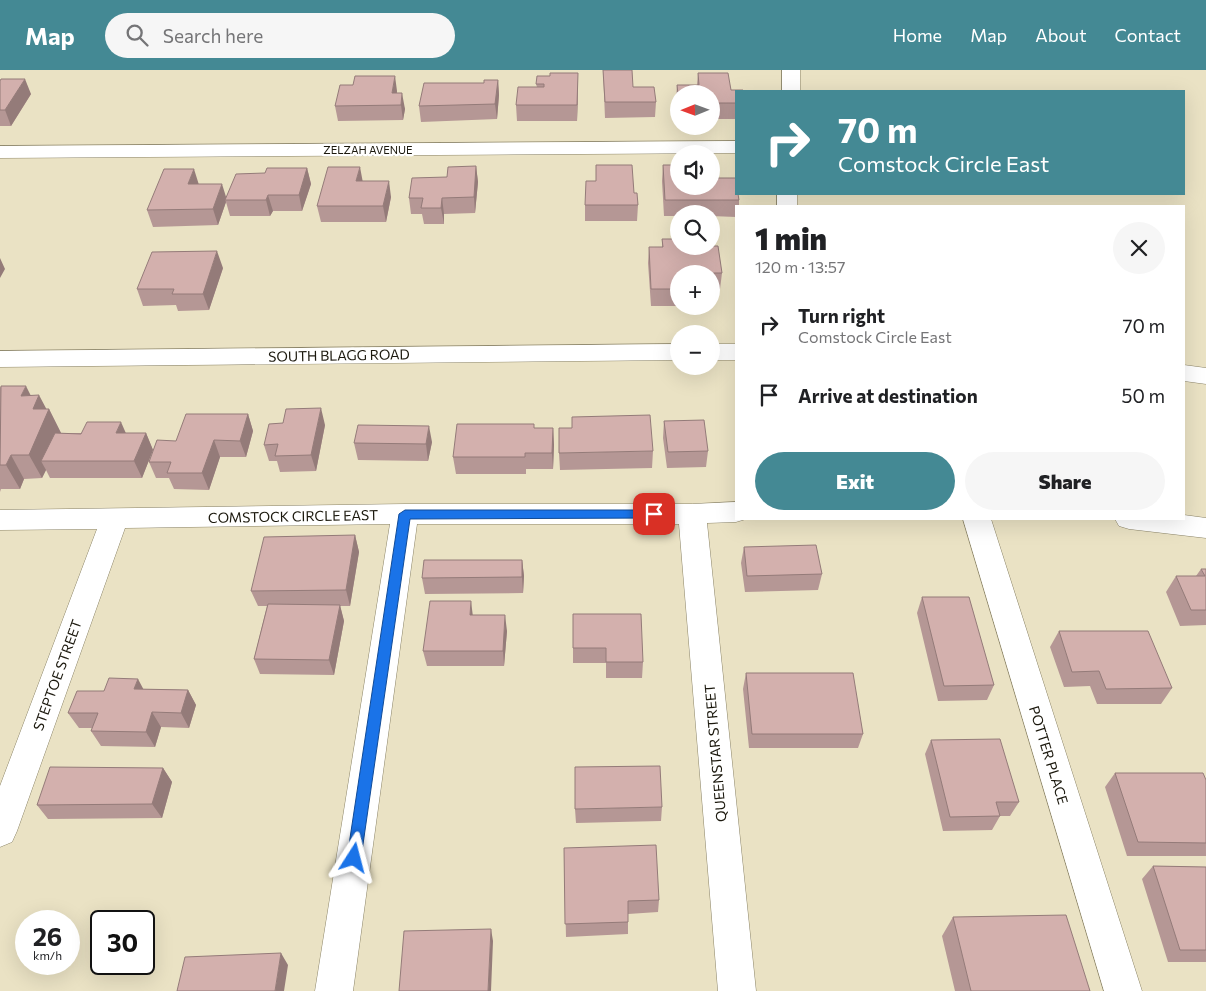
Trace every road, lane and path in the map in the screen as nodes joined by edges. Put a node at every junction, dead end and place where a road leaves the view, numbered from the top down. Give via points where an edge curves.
1 (791, 70) edge
2 (791, 90) edge
3 (735, 147) edge
4 (0, 152) edge
5 (670, 352) edge
6 (720, 352) edge
7 (735, 352) edge
8 (0, 359) edge
9 (1185, 373) edge
10 (1206, 376) edge
11 (735, 512) edge
12 (405, 514) junction
13 (692, 514) junction
14 (0, 520) edge
15 (114, 520) junction
16 (977, 520) edge
17 (1138, 520) edge
18 (1206, 528) edge
19 (0, 831) edge
20 (334, 991) edge
21 (737, 991) edge
22 (1123, 991) edge

1 - 2 street
3 - 4 street, ZELZAH AVENUE
5 - 8 street, SOUTH BLAGG ROAD
6 - 7 street
9 - 10 street
11 - 13 street, COMSTOCK CIRCLE EAST
12 - 13 street, COMSTOCK CIRCLE EAST
12 - 15 street, COMSTOCK CIRCLE EAST
12 - 20 street
13 - 21 street, QUEENSTAR STREET
14 - 15 street, COMSTOCK CIRCLE EAST
15 - 19 street, STEPTOE STREET
16 - 22 street, POTTER PLACE
17 - 18 street

